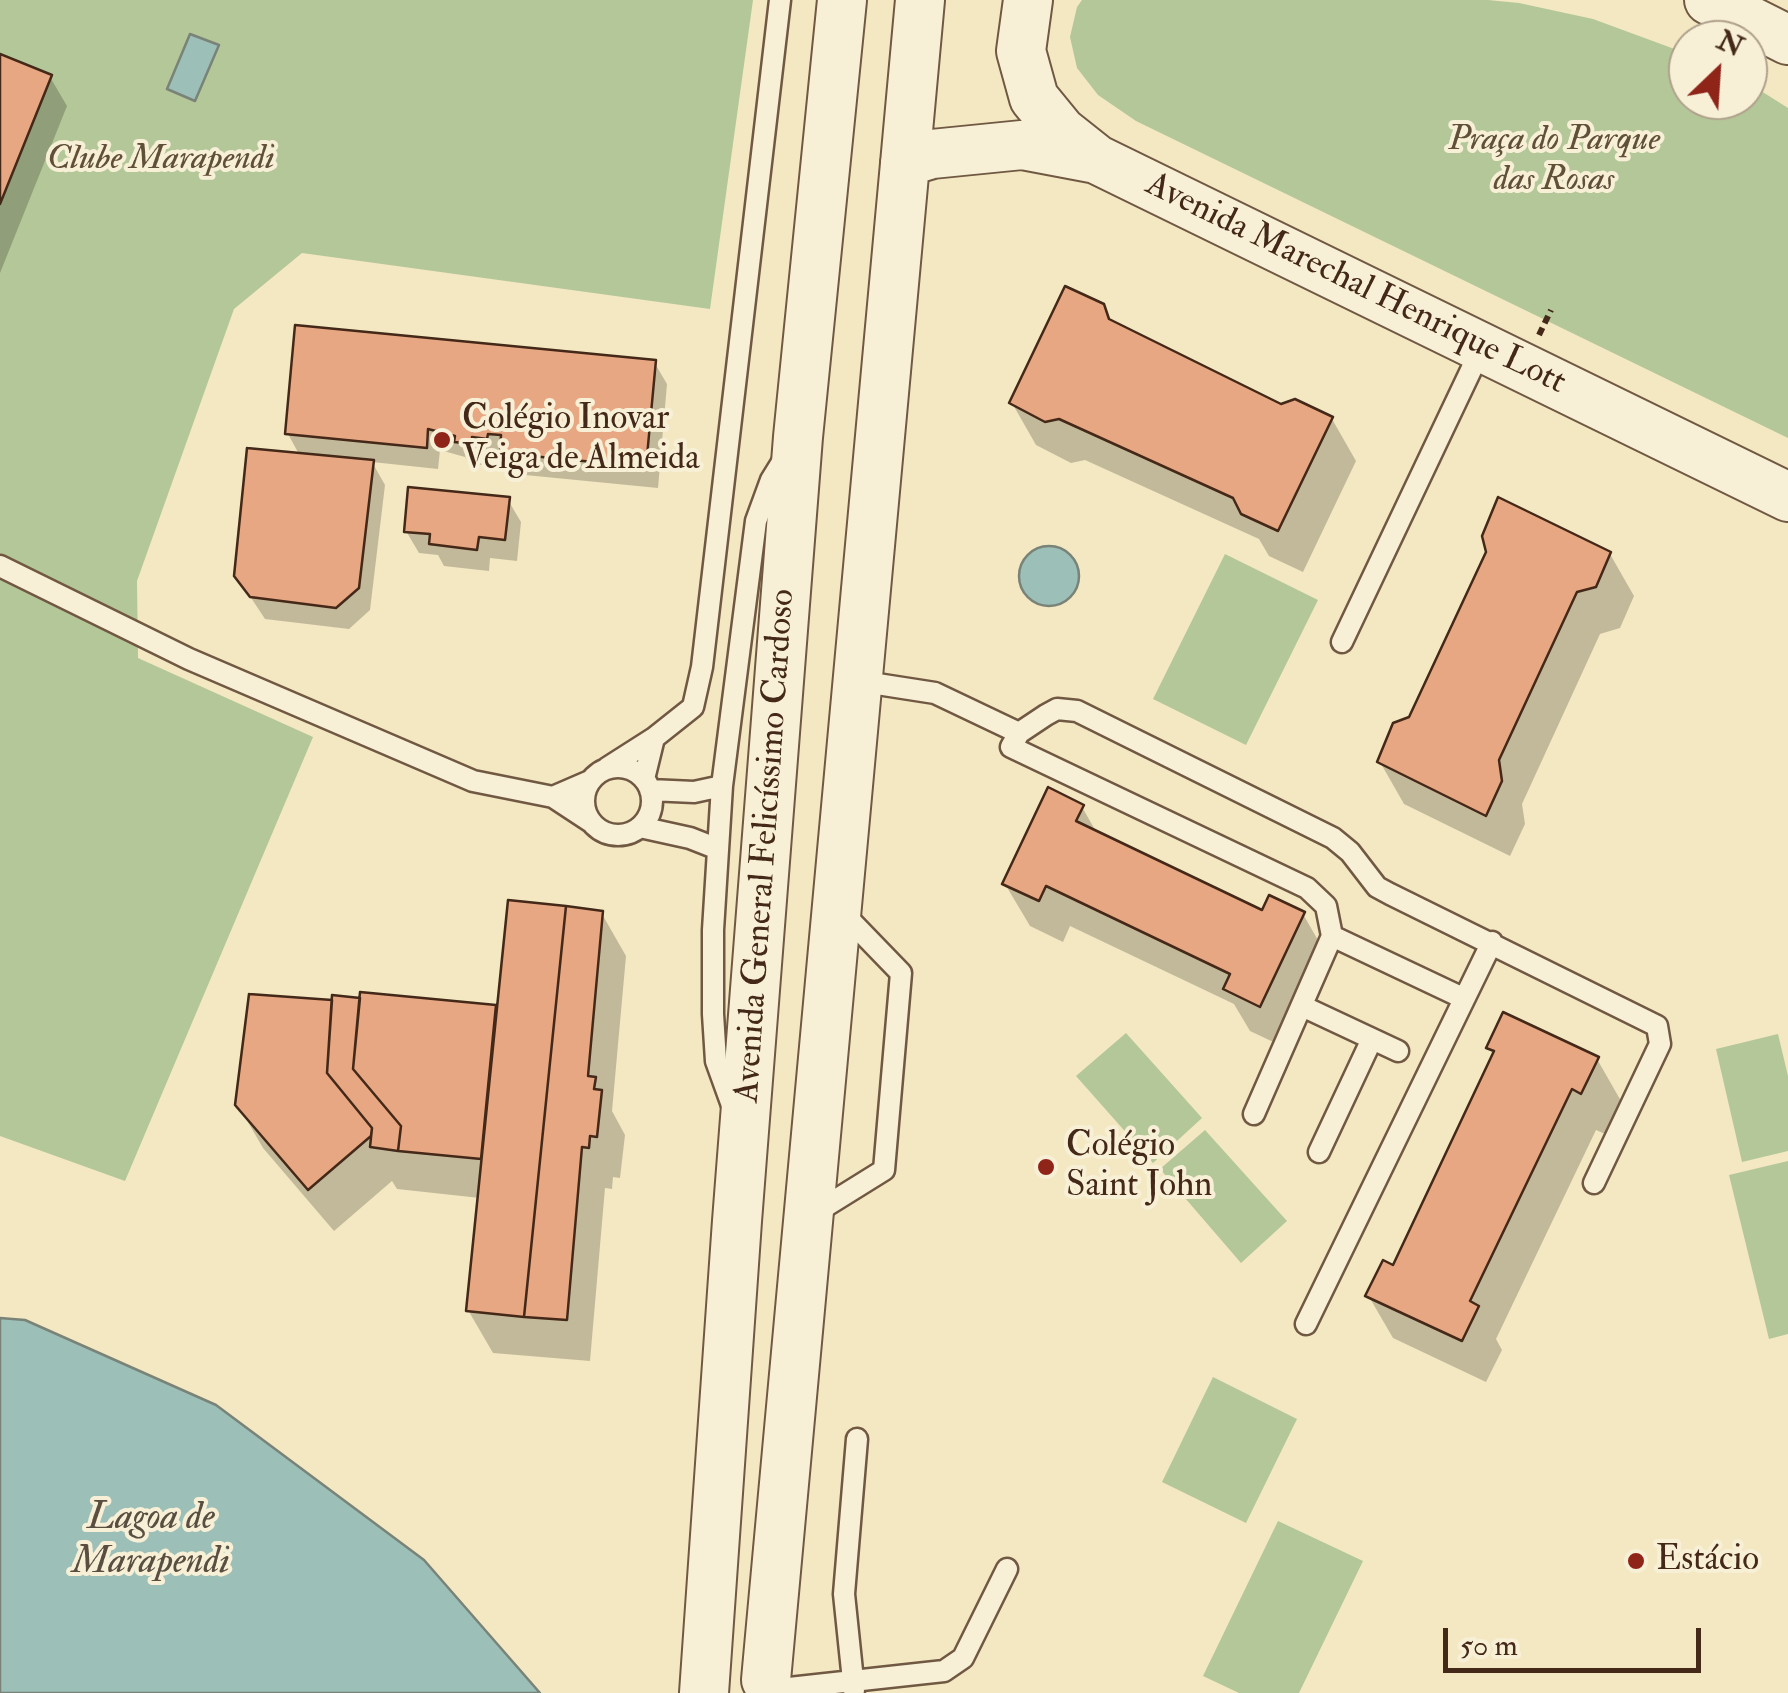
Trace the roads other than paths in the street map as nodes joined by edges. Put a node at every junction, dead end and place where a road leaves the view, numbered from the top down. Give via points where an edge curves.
1 (780, 0) edge
2 (842, 0) edge
3 (920, 0) edge
4 (1028, 0) edge
5 (1709, 0) edge
6 (1788, 40) edge
7 (1096, 159) junction
8 (905, 162) junction
9 (1482, 346) junction
10 (883, 404) junction
11 (802, 415) junction
12 (1788, 497) edge
13 (0, 566) edge
14 (1342, 642) dead end
15 (858, 681) junction
16 (1019, 733) junction
17 (654, 738) junction
18 (598, 775) junction
19 (647, 784) junction
20 (722, 786) junction
21 (553, 797) junction
22 (591, 822) junction
23 (640, 827) junction
24 (718, 849) junction
25 (764, 904) junction
26 (837, 907) junction
27 (1332, 936) junction
28 (1492, 942) junction
29 (1464, 998) junction
30 (1302, 1006) junction
31 (1372, 1039) junction
32 (1398, 1051) dead end
33 (1254, 1114) dead end
34 (744, 1140) junction
35 (1319, 1152) dead end
36 (1594, 1183) dead end
37 (808, 1218) junction
38 (737, 1220) junction
39 (1306, 1324) dead end
40 (857, 1439) dead end
41 (1007, 1570) dead end
42 (853, 1687) edge
43 (770, 1688) edge
44 (705, 1693) edge

1 - 17 lane via 702,667 693,707
2 - 11 street, Avenida General Felicíssimo Cardoso
3 - 8 street, Avenida General Felicíssimo Cardoso
4 - 7 street via 1021,51 1034,98
5 - 6 street
7 - 8 street, Avenida Marechal Henrique Lott via 1022,145
7 - 9 street, Avenida Marechal Henrique Lott
8 - 10 street, Avenida General Felicíssimo Cardoso
9 - 12 street, Avenida Marechal Henrique Lott
9 - 14 lane
10 - 11 street via 850,421 816,409
10 - 15 street, Avenida General Felicíssimo Cardoso
11 - 20 lane via 756,520
11 - 25 street, Avenida General Felicíssimo Cardoso
13 - 21 lane via 189,660 473,781
15 - 16 lane via 935,693
15 - 26 street, Avenida General Felicíssimo Cardoso
16 - 27 lane via 1012,747 1307,888 1326,906
16 - 28 lane via 1057,709 1077,711 1333,838 1377,887
17 - 18 lane
17 - 19 lane
18 - 19 lane via 630,768
18 - 21 lane
18 - 22 lane via 584,802
19 - 20 lane via 694,792
19 - 23 lane via 652,807
20 - 24 lane
21 - 22 lane
22 - 23 lane via 609,834
23 - 24 lane
24 - 34 lane via 716,1061
25 - 26 street via 781,886 804,880 828,888
25 - 34 street, Avenida General Felicíssimo Cardoso
26 - 37 street, Avenida General Felicíssimo Cardoso
26 - 37 lane via 901,973 884,1170
27 - 29 lane
27 - 30 lane
28 - 29 lane
28 - 36 lane via 1652,1021 1660,1031 1660,1044
29 - 39 lane
30 - 31 lane
30 - 33 lane
31 - 32 lane
31 - 35 lane
34 - 38 street, Avenida General Felicíssimo Cardoso
37 - 38 street via 801,1238 779,1247 751,1240
37 - 43 street, Avenida General Felicíssimo Cardoso
38 - 44 street, Avenida General Felicíssimo Cardoso
40 - 42 lane via 844,1594
41 - 42 lane via 963,1658 944,1670
42 - 43 lane
43 - 44 street via 757,1672 735,1667 715,1676

